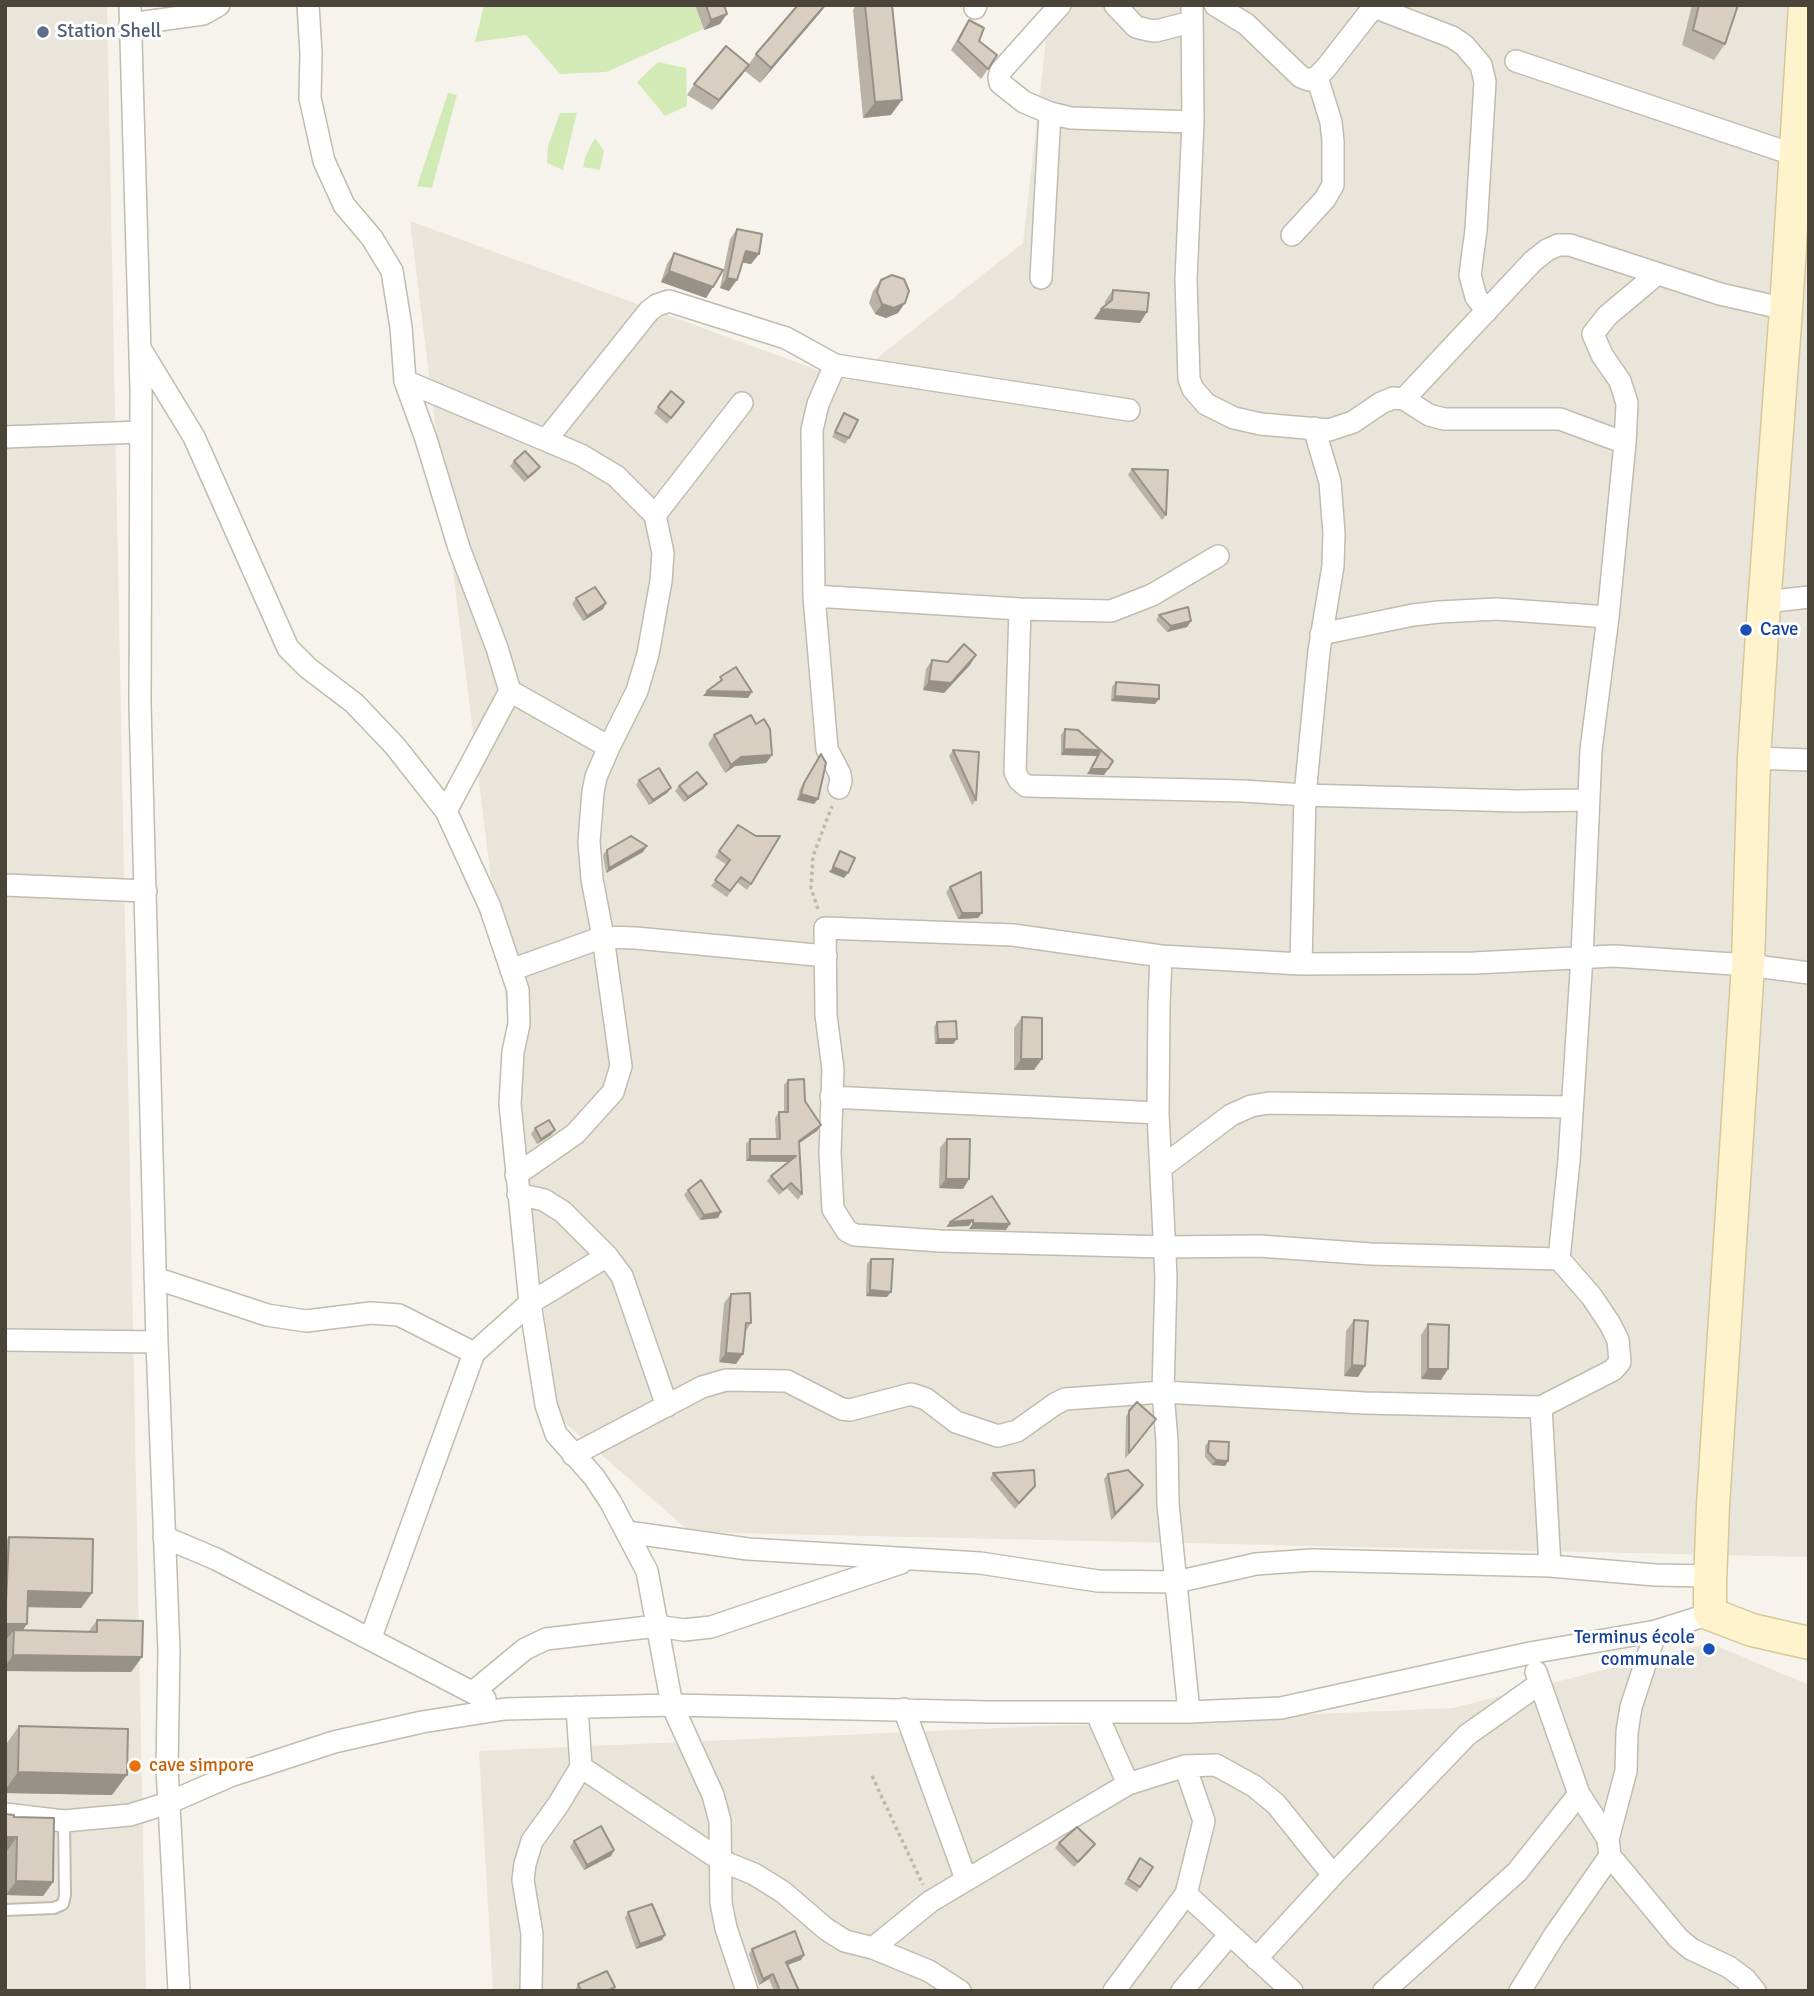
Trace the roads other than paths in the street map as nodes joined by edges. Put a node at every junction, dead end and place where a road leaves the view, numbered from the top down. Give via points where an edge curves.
1 (219, 5) edge
2 (307, 5) edge
3 (1060, 5) edge
4 (1115, 5) edge
5 (1215, 5) edge
6 (1805, 5) edge
7 (1374, 6) edge
8 (1191, 14) edge
9 (130, 15) edge
10 (1516, 61) dead end
11 (1317, 77) junction
12 (1050, 113) junction
13 (1193, 122) junction
14 (1795, 156) junction
15 (1292, 235) dead end
16 (1657, 274) junction
17 (1041, 278) dead end
18 (1786, 309) junction
19 (1487, 311) junction
20 (140, 349) junction
21 (835, 365) junction
22 (405, 381) junction
23 (1404, 399) junction
24 (741, 403) dead end
25 (1129, 410) dead end
26 (1314, 428) junction
27 (141, 432) junction
28 (5, 437) edge
29 (545, 440) junction
30 (1625, 443) junction
31 (654, 514) junction
32 (1218, 556) dead end
33 (814, 596) junction
34 (1809, 597) edge
35 (1765, 602) junction
36 (1020, 609) junction
37 (1608, 617) junction
38 (1321, 634) junction
39 (510, 691) junction
40 (609, 747) junction
41 (1754, 758) junction
42 (1809, 760) edge
43 (839, 788) road end
44 (1305, 795) junction
45 (1587, 800) junction
46 (446, 811) junction
47 (5, 885) edge
48 (146, 891) junction
49 (603, 937) junction
50 (826, 956) junction
51 (1161, 956) junction
52 (1582, 956) junction
53 (1301, 964) junction
54 (1748, 965) junction
55 (512, 970) junction
56 (1809, 973) edge
57 (831, 1097) junction
58 (1572, 1107) junction
59 (1158, 1113) junction
60 (1162, 1167) junction
61 (517, 1184) junction
62 (1164, 1247) junction
63 (607, 1256) junction
64 (1559, 1259) junction
65 (155, 1278) junction
66 (530, 1303) junction
67 (5, 1340) edge
68 (157, 1342) junction
69 (474, 1353) junction
70 (1163, 1392) junction
71 (667, 1406) junction
72 (1541, 1407) junction
73 (573, 1455) junction
74 (627, 1532) junction
75 (164, 1537) junction
76 (914, 1559) junction
77 (1550, 1566) junction
78 (1710, 1576) junction
79 (1176, 1583) junction
80 (1710, 1615) junction
81 (657, 1626) junction
82 (1656, 1631) junction
83 (371, 1637) junction
84 (1809, 1643) edge
85 (1530, 1653) junction
86 (1539, 1684) junction
87 (473, 1692) junction
88 (672, 1705) junction
89 (577, 1707) junction
90 (505, 1709) junction
91 (904, 1709) junction
92 (1096, 1712) junction
93 (1189, 1712) junction
94 (1185, 1766) junction
95 (581, 1767) junction
96 (1128, 1784) junction
97 (1579, 1794) junction
98 (168, 1803) junction
99 (5, 1814) edge
100 (64, 1821) junction
101 (1609, 1848) junction
102 (722, 1861) junction
103 (1333, 1875) junction
104 (966, 1879) junction
105 (1186, 1894) junction
106 (5, 1910) edge
107 (1230, 1934) junction
108 (873, 1948) junction
109 (1256, 1958) junction
110 (1272, 1984) edge
111 (179, 1991) edge
112 (531, 1991) edge
113 (747, 1991) edge
114 (960, 1991) edge
115 (1114, 1991) edge
116 (1182, 1991) edge
117 (1292, 1991) edge
118 (1384, 1991) edge
119 (1520, 1991) edge
120 (1755, 1991) edge

1 - 9 street via 203,14
2 - 22 street via 310,98 324,161 344,205 393,271
3 - 12 street via 999,77 1000,83 1024,102
4 - 8 street via 1136,27 1156,31
5 - 11 street via 1256,32 1301,77
6 - 14 street
7 - 11 street
7 - 19 street via 1452,37 1481,65 1485,82 1469,275 1476,297
8 - 13 street
9 - 20 street
10 - 14 street
11 - 15 street via 1331,122 1333,185
12 - 13 street via 1071,118
12 - 17 street
13 - 26 street via 1186,266 1189,379 1206,404 1234,418
14 - 18 street
16 - 18 street
16 - 19 street via 1558,245 1533,261
16 - 30 street via 1607,316 1593,334 1625,391
18 - 35 street
19 - 23 street
20 - 27 street
20 - 46 street via 194,437 288,648 396,746
21 - 25 street
21 - 29 street via 786,338 669,301 649,311
21 - 33 street via 812,430
22 - 29 street
22 - 39 street
23 - 26 street via 1381,403 1341,428
23 - 30 street via 1444,419 1560,419
24 - 31 street
26 - 38 street via 1334,510 1333,566
27 - 28 street
27 - 48 street via 140,705
29 - 31 street via 581,454 616,476
30 - 37 street
31 - 40 street via 663,553 648,654 637,691
32 - 36 street via 1152,595 1111,611
33 - 36 street
33 - 43 street via 827,749 840,774
34 - 35 street
35 - 41 street
36 - 44 street via 1015,772 1026,786
37 - 38 street via 1497,609 1439,612
37 - 45 street
38 - 44 street
39 - 40 street
39 - 46 street
40 - 49 street via 596,776 589,842
41 - 42 street
41 - 54 street
44 - 45 street
44 - 53 street
45 - 52 street
46 - 55 street
47 - 48 street
48 - 65 street
49 - 50 street
49 - 55 street
49 - 61 street via 621,1066 613,1092 575,1134
50 - 51 street via 825,928 1013,935
50 - 57 street
51 - 53 street
51 - 59 street
52 - 53 street via 1474,963
52 - 54 street
52 - 58 street
54 - 56 street
54 - 78 street
55 - 61 street via 519,1024 510,1104
57 - 59 street
57 - 62 street via 833,1209 846,1231 940,1241
58 - 60 street via 1269,1103 1231,1115
58 - 64 street
59 - 60 street
60 - 62 street
61 - 63 street via 563,1213
61 - 66 street
62 - 64 street via 1259,1246
62 - 70 street via 1167,1327
63 - 66 street
63 - 71 street via 622,1276
64 - 72 street via 1610,1324 1618,1340 1620,1362
65 - 68 street
65 - 69 street via 267,1315 306,1321 371,1313 399,1315
66 - 69 street
66 - 73 street via 546,1405 556,1434
67 - 68 street
68 - 75 street
69 - 83 street
70 - 71 street via 1065,1399 1017,1431 998,1436 956,1422 926,1399 911,1394 850,1410 787,1381 726,1380
70 - 72 street via 1365,1404
70 - 79 street
71 - 73 street
72 - 77 street
73 - 74 street via 594,1477
74 - 76 street via 748,1549
74 - 81 street via 647,1571
75 - 83 street
75 - 98 street
76 - 79 street via 980,1563 1098,1581
76 - 81 street via 711,1627
77 - 78 street
77 - 79 street via 1279,1561
78 - 80 street
79 - 93 street
80 - 82 street
80 - 84 street
81 - 87 street via 545,1639 525,1649
81 - 88 street
82 - 85 street
82 - 101 street via 1631,1707 1626,1771
83 - 87 street
85 - 86 street
85 - 93 street via 1281,1707
86 - 97 street
86 - 103 street via 1467,1735
87 - 90 street
88 - 89 street
88 - 91 street
88 - 102 street via 713,1795
89 - 90 street
89 - 95 street
90 - 98 street via 334,1742 230,1776
91 - 92 street
91 - 104 street
92 - 93 street
92 - 96 street
94 - 96 street
94 - 103 street via 1216,1765 1254,1786 1276,1804
94 - 105 street via 1204,1821
95 - 102 street
95 - 112 street via 532,1841 525,1864 523,1880 532,1934
96 - 104 street
97 - 101 street
97 - 118 street via 1517,1872
98 - 100 street via 131,1815
98 - 111 street
99 - 100 street
100 - 106 lane via 63,1904
101 - 119 street
101 - 120 street via 1678,1938 1691,1950 1729,1967
102 - 108 street via 783,1892 845,1941
102 - 113 street via 721,1903
103 - 109 street
104 - 108 street
105 - 107 street
105 - 115 street
107 - 109 street
107 - 116 street
108 - 114 street via 929,1971
109 - 110 street
110 - 117 street

